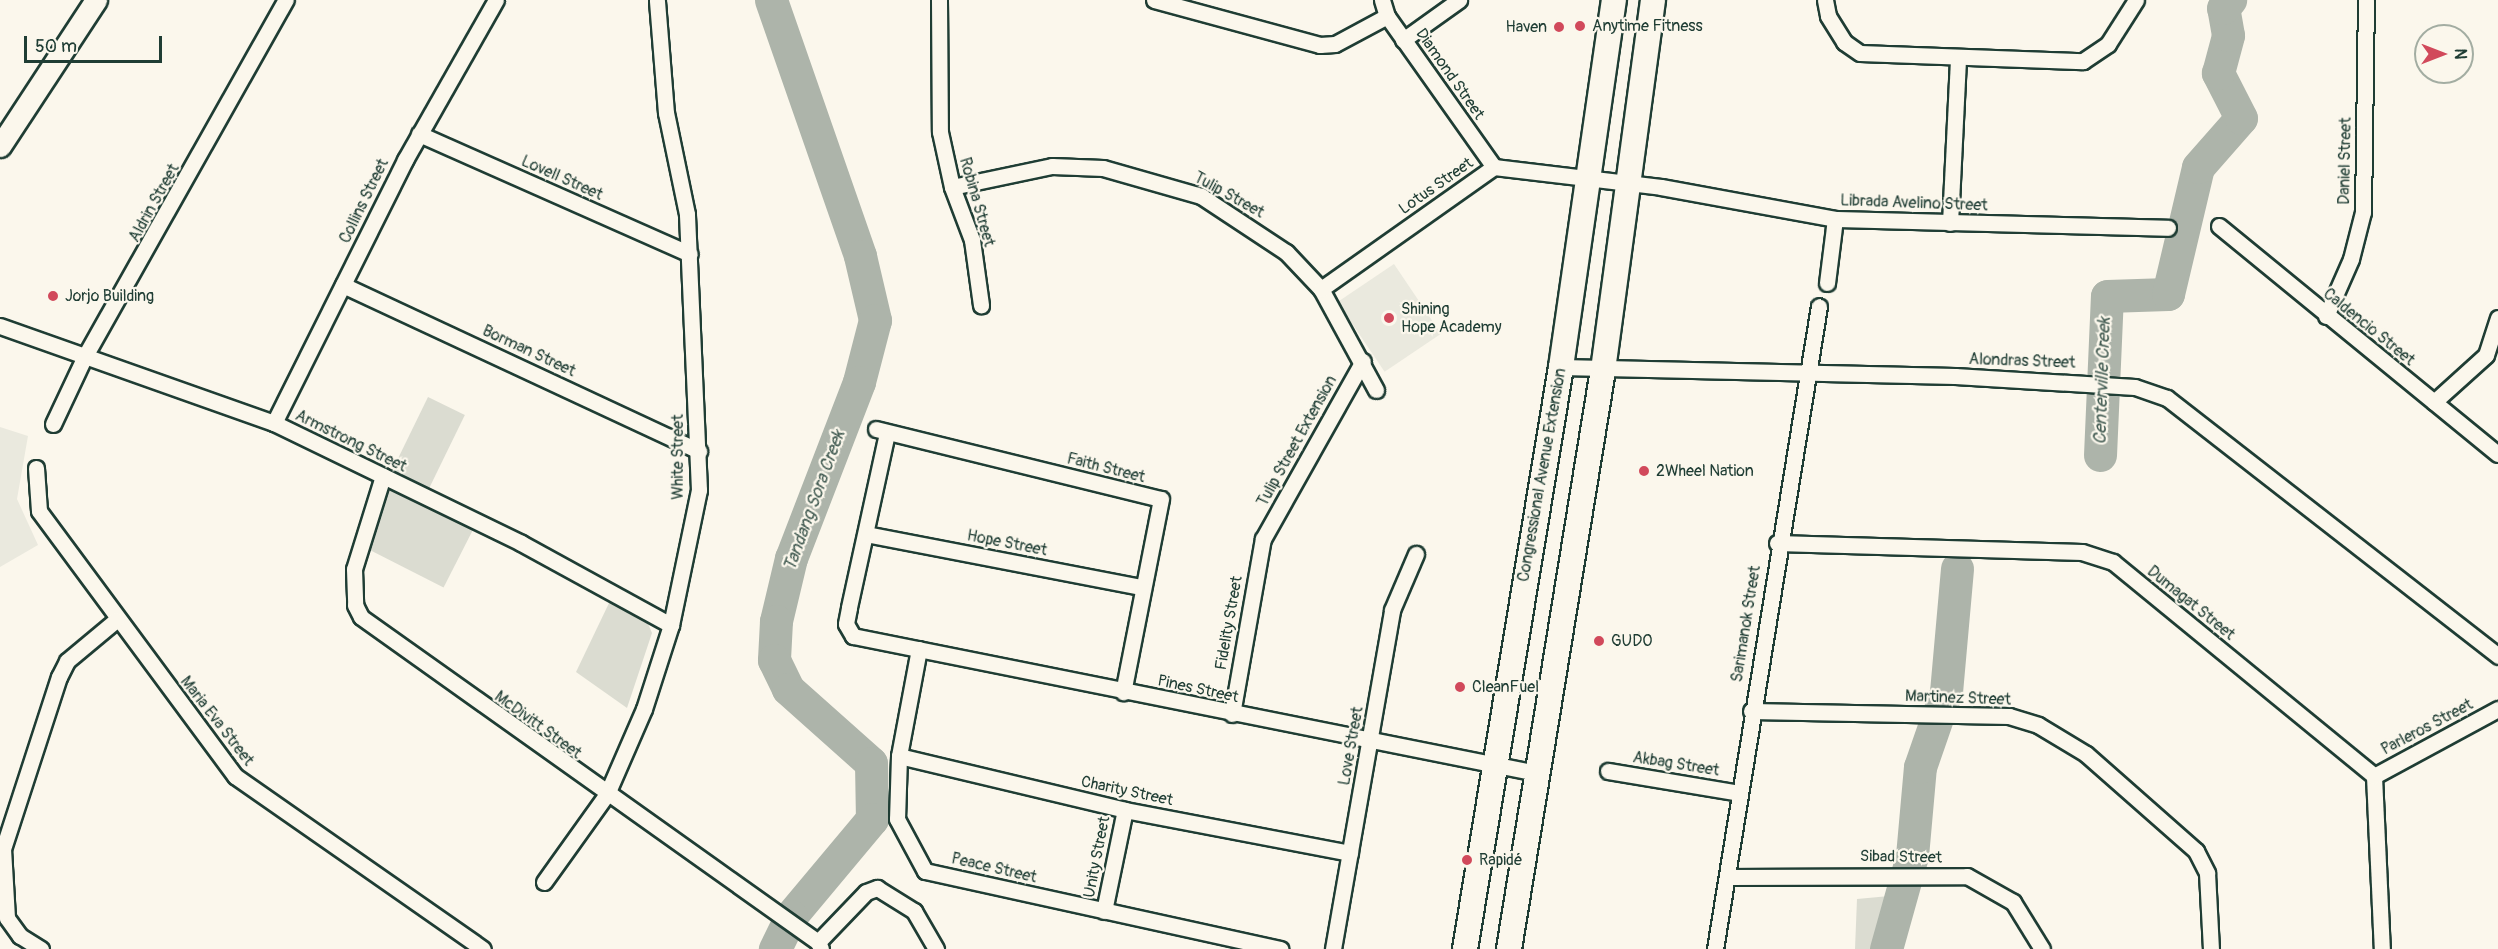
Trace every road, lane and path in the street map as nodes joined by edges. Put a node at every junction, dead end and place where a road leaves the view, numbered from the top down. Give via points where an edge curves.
1 (96, 0) edge
2 (286, 0) edge
3 (496, 0) edge
4 (657, 0) edge
5 (939, 0) edge
6 (1154, 0) edge
7 (1382, 0) edge
8 (1459, 0) edge
9 (1614, 0) edge
10 (1653, 0) edge
11 (1825, 0) edge
12 (2136, 0) edge
13 (2366, 0) edge
14 (1386, 16) junction
15 (1403, 40) junction
16 (1958, 57) junction
17 (419, 134) junction
18 (0, 146) edge
19 (1494, 167) junction
20 (1589, 178) junction
21 (1630, 183) junction
22 (952, 187) junction
23 (1835, 219) junction
24 (1950, 223) junction
25 (2219, 226) dead end
26 (2168, 228) dead end
27 (690, 254) junction
28 (1827, 284) dead end
29 (343, 285) junction
30 (1321, 289) junction
31 (981, 305) dead end
32 (1819, 306) dead end
33 (2326, 316) junction
34 (2498, 318) edge
35 (0, 326) edge
36 (85, 356) junction
37 (1363, 361) junction
38 (1561, 368) junction
39 (1603, 370) junction
40 (1806, 374) junction
41 (1376, 390) dead end
42 (2434, 402) junction
43 (274, 423) junction
44 (53, 424) dead end
45 (699, 451) junction
46 (2498, 454) edge
47 (36, 468) dead end
48 (383, 477) junction
49 (866, 534) junction
50 (1263, 539) joint
51 (1777, 543) junction
52 (1416, 554) dead end
53 (1142, 587) junction
54 (116, 620) junction
55 (671, 625) junction
56 (853, 636) joint
57 (919, 650) junction
58 (2498, 656) edge
59 (1123, 692) junction
60 (2498, 709) edge
61 (1751, 711) junction
62 (1232, 714) junction
63 (1371, 743) junction
64 (899, 756) junction
65 (1494, 766) junction
66 (1608, 771) dead end
67 (1537, 773) junction
68 (2374, 776) junction
69 (1739, 793) junction
70 (607, 794) junction
71 (1125, 810) junction
72 (1350, 853) junction
73 (1726, 877) junction
74 (544, 882) dead end
75 (1104, 911) junction
76 (820, 946) edge
77 (41, 949) edge
78 (483, 949) edge
79 (936, 949) edge
80 (1281, 949) edge
81 (1333, 949) edge
82 (1465, 949) edge
83 (1509, 949) edge
84 (1715, 949) edge
85 (2042, 949) edge
86 (2211, 949) edge
87 (2382, 949) edge

1 - 18 main road
2 - 36 street, Aldrin Street
3 - 17 street, Collins Street
4 - 27 street, White Street via 666,113
5 - 22 street, Robina Street via 940,132
6 - 14 street via 1320,45 1335,44
7 - 14 street, Diamond Street
8 - 15 street
9 - 20 main road, Congressional Avenue Extension
10 - 21 main road
11 - 16 street via 1828,16 1844,42 1860,53
12 - 16 street via 2108,44 2083,61
13 - 33 street, Daniel Street via 2363,212 2351,259
14 - 15 street, Diamond Street
15 - 19 street, Diamond Street
16 - 24 street
17 - 27 street, Lovell Street
17 - 29 street, Collins Street
19 - 20 street, Lotus Street
19 - 30 street, Lotus Street
20 - 21 street, Librada Avelino Street
20 - 38 main road, Congressional Avenue Extension
21 - 23 street, Librada Avelino Street
21 - 39 main road
22 - 30 street, Tulip Street via 1052,166 1153,178 1245,220
22 - 31 street, Robina Street via 972,240
23 - 24 street, Librada Avelino Street
23 - 28 street
24 - 26 street, Librada Avelino Street
25 - 33 street, Caldencio Street
27 - 45 street, White Street
29 - 43 street, Collins Street
29 - 45 street, Borman Street
30 - 37 street, Tulip Street
32 - 40 street, Sarimanok Street
33 - 42 street, Caldencio Street
34 - 42 street via 2486,355
35 - 36 street, Armstrong Street
36 - 43 street, Armstrong Street
36 - 44 street, Aldrin Street
37 - 41 street, Tulip Street
37 - 50 street, Tulip Street Extension
38 - 39 street, Alondras Street
38 - 65 main road, Congressional Avenue Extension
39 - 40 street, Alondras Street
39 - 67 main road
40 - 51 street, Sarimanok Street
40 - 58 street, Alondras Street via 2073,380 2135,387 2167,398
42 - 46 street, Caldencio Street
43 - 48 street, Armstrong Street
45 - 55 street, White Street via 699,490
47 - 54 street, Maria Eva Street via 39,512
48 - 55 street, Armstrong Street via 600,584
48 - 70 street, McDivitt Street via 354,569 354,605 361,617
49 - 53 street, Hope Street
49 - 53 street, Faith Street via 881,431 1161,500
49 - 56 street, Faith Street via 846,624
50 - 62 street, Fidelity Street
51 - 61 street, Sarimanok Street
51 - 68 street, Dumagat Street via 2082,552 2113,562
52 - 63 street, Love Street via 1392,610
53 - 59 street, Faith Street
54 - 77 street via 67,661 59,677 3,849 8,918 20,936
54 - 78 street, Maria Eva Street via 234,776
55 - 70 street, White Street via 644,709
56 - 57 street, Pines Street
57 - 59 street, Pines Street
57 - 64 street, Peace Street
59 - 62 street, Pines Street
60 - 68 street, Parleros Street
61 - 69 street, Sarimanok Street
61 - 86 street, Martinez Street via 2009,716 2038,725 2086,754 2196,851 2207,873
62 - 63 street, Pines Street
63 - 65 street, Pines Street
63 - 72 street, Love Street
64 - 71 street, Charity Street
64 - 75 street, Peace Street via 900,832 925,871
65 - 67 street, Pines Street
65 - 82 main road, Congressional Avenue Extension
66 - 69 street, Akbag Street
67 - 83 main road
68 - 87 street
69 - 73 street, Sarimanok Street
70 - 74 street, White Street
70 - 76 street, McDivitt Street
71 - 72 street, Charity Street
71 - 75 street, Unity Street
72 - 81 street, Love Street
73 - 84 street, Sarimanok Street
73 - 85 street, Sibad Street via 1889,873 1967,876 2013,902
75 - 80 street, Peace Street
76 - 79 street, McDivitt Street via 866,892 877,888 914,911

